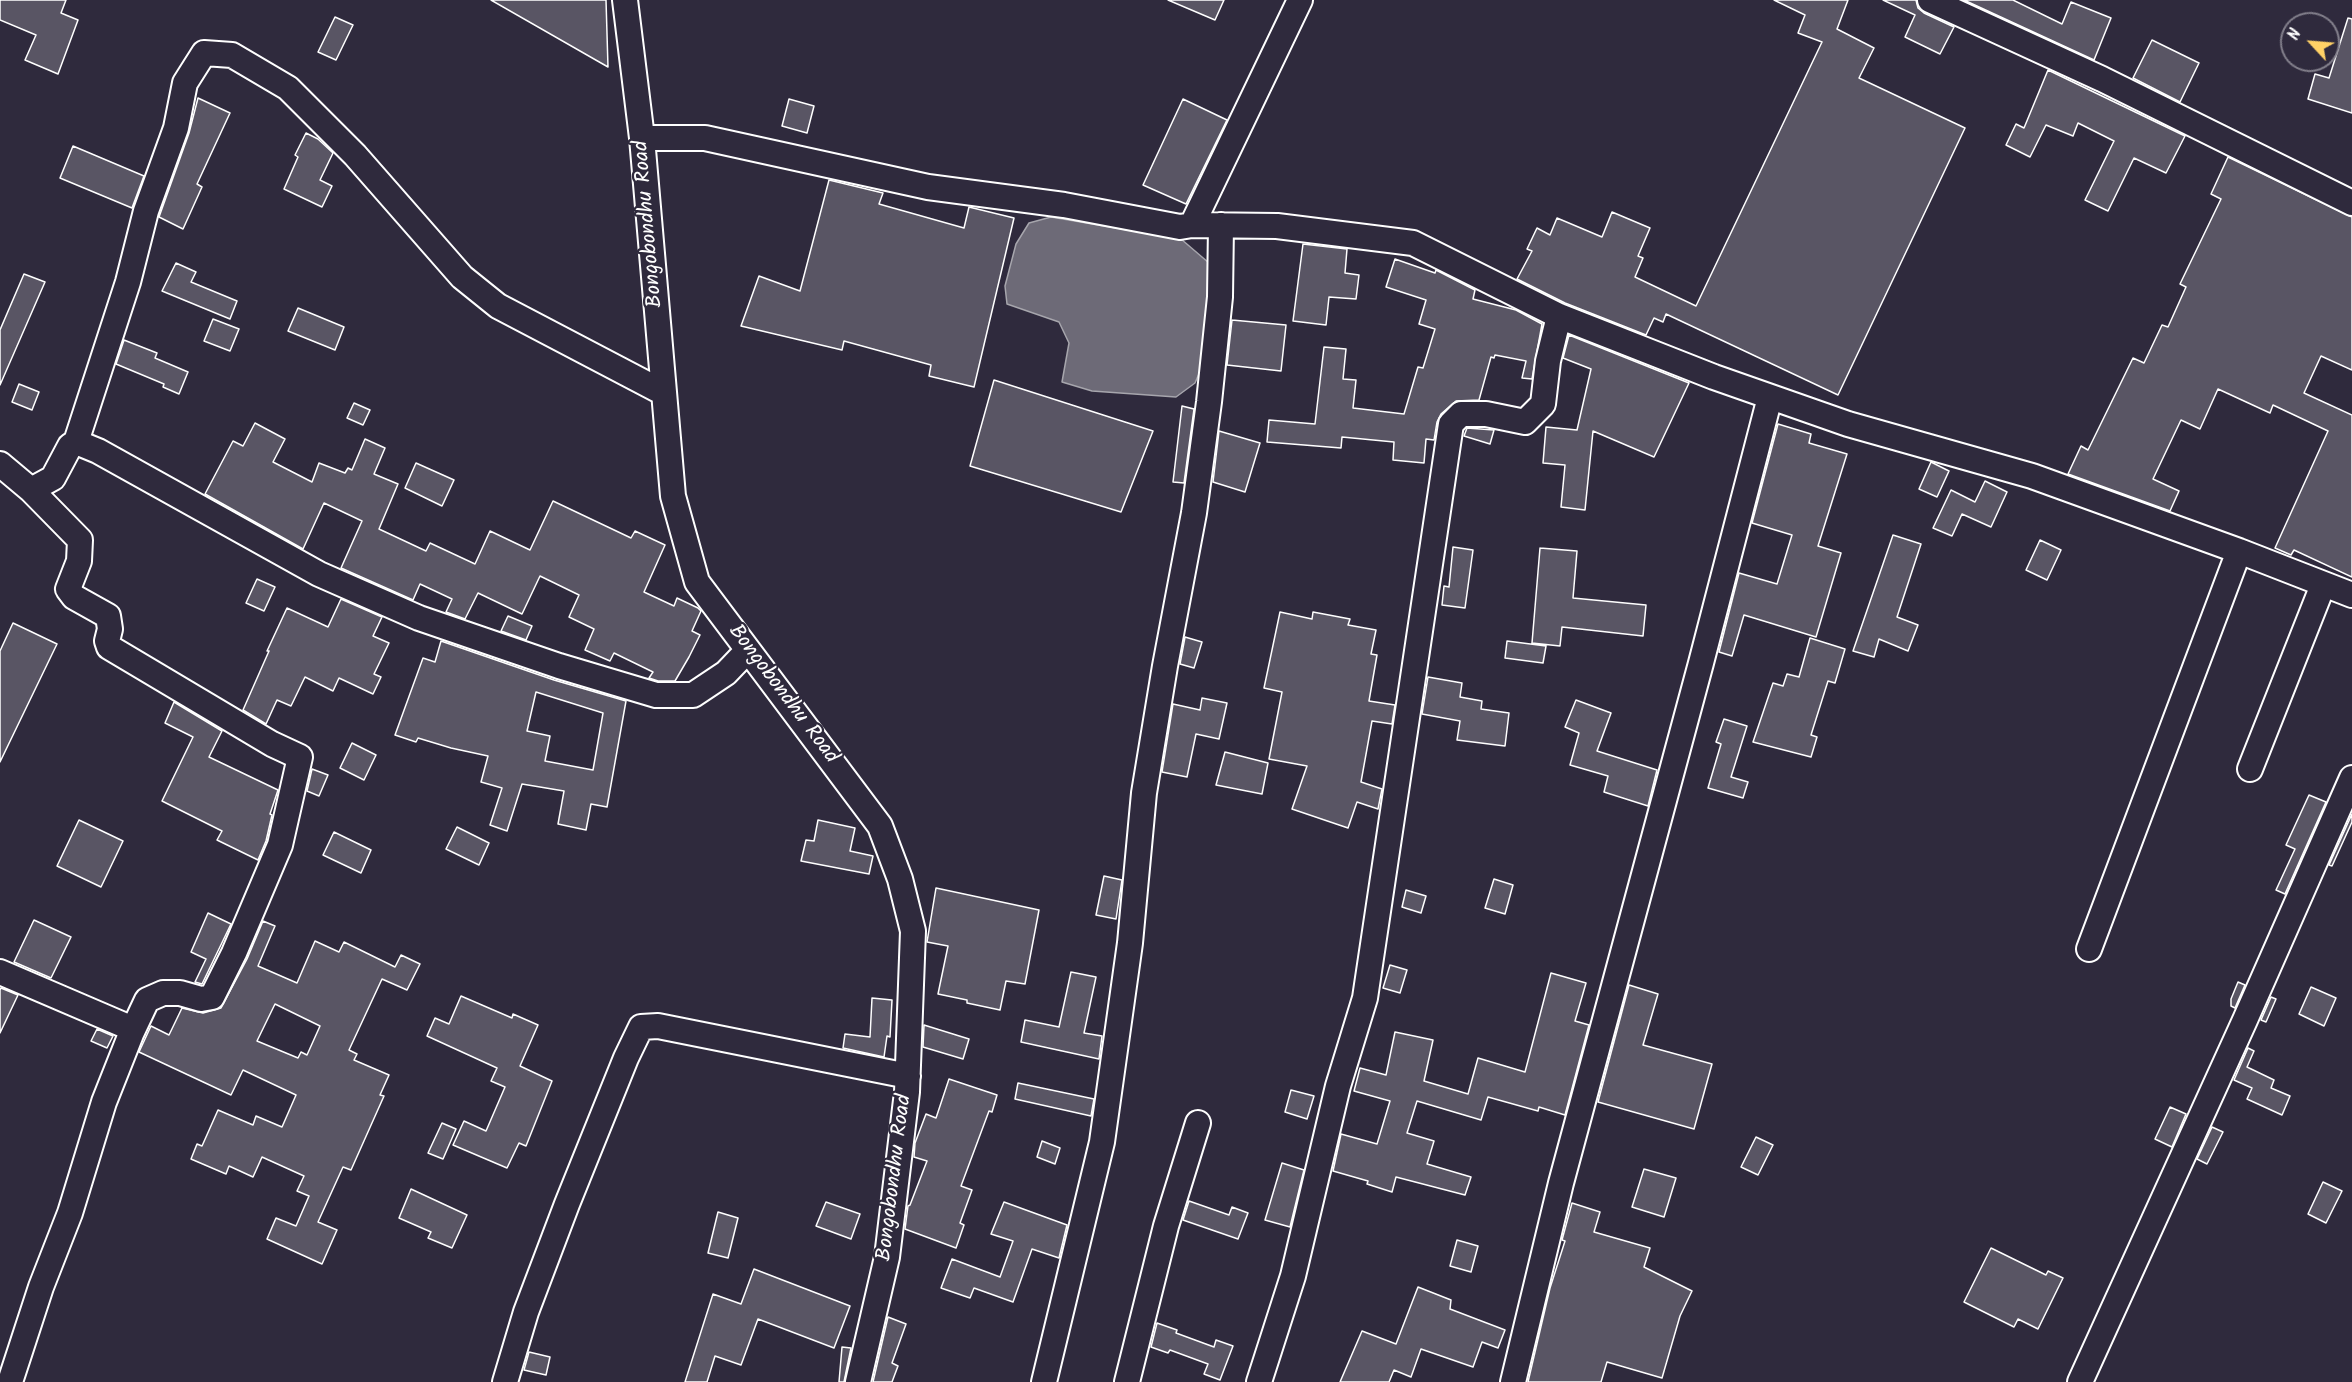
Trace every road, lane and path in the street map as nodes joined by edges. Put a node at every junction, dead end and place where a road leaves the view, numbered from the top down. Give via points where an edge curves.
1 (625, 0) edge
2 (1300, 0) edge
3 (1930, 0) edge
4 (642, 138) junction
5 (2352, 203) edge
6 (1192, 225) junction
7 (1221, 225) junction
8 (1559, 316) junction
9 (664, 393) junction
10 (1770, 397) junction
11 (76, 442) junction
12 (0, 464) edge
13 (31, 490) junction
14 (2239, 551) junction
15 (2323, 585) junction
16 (2352, 595) edge
17 (748, 650) junction
18 (2250, 769) dead end
19 (2352, 778) edge
20 (2089, 949) dead end
21 (0, 972) edge
22 (134, 1029) junction
23 (908, 1076) junction
24 (1198, 1123) dead end
25 (10, 1382) edge
26 (505, 1382) edge
27 (858, 1382) edge
28 (1044, 1382) edge
29 (1127, 1382) edge
30 (1259, 1382) edge
31 (1513, 1382) edge
32 (2080, 1382) edge

1 - 4 street, Bongobondhu Road
2 - 6 street
3 - 5 street via 2102,79
4 - 6 street via 705,138 928,187 1064,205 1180,227
4 - 9 street, Bongobondhu Road
6 - 7 street
7 - 8 street via 1277,226 1413,243
7 - 28 street via 1220,297 1209,402 1194,513 1144,793 1130,943 1102,1142
8 - 10 street
8 - 30 street via 1543,404 1526,422 1486,414 1461,414 1451,424 1365,998 1338,1086 1293,1276
9 - 11 street via 498,306 462,277 355,155 288,88 232,55 204,53 185,83 176,128 146,211 128,282
9 - 17 street, Bongobondhu Road via 673,496 697,582
10 - 14 street via 1848,424 2032,476
10 - 31 street via 1561,1183
11 - 13 street via 53,478
11 - 17 street via 98,450 319,574 418,618 559,666 656,695 693,695 726,673
12 - 13 street
13 - 22 street via 80,540 79,561 68,589 74,597 108,616 109,647 300,757 280,845 212,997 163,993 147,1000
14 - 15 street
14 - 20 street
15 - 16 street
15 - 18 street
17 - 23 street, Bongobondhu Road via 880,826 900,879 913,931
19 - 32 street
21 - 22 street
22 - 25 street via 104,1102 70,1213
23 - 26 street via 658,1026 641,1027 567,1204 526,1312
23 - 27 street, Bongobondhu Road via 887,1257
24 - 29 street via 1166,1226

